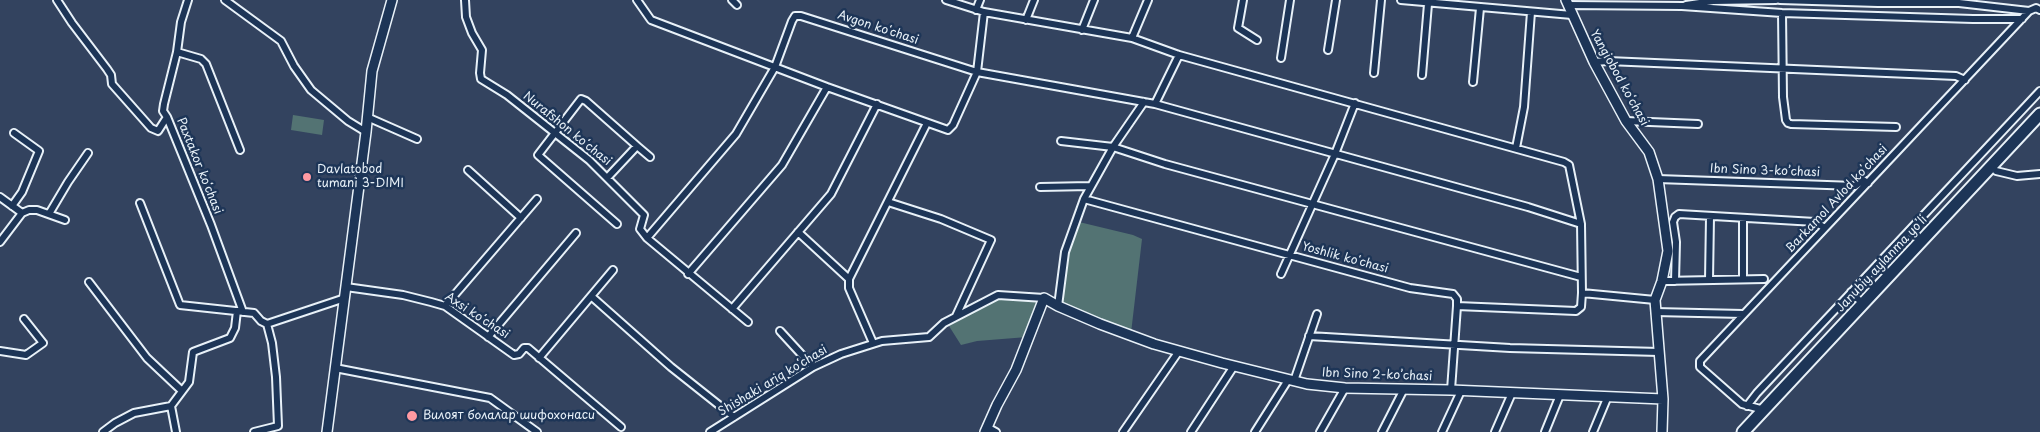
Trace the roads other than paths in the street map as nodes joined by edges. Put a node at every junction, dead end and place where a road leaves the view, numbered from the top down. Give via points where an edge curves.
1 (57, 0) edge
2 (188, 0) edge
3 (225, 0) edge
4 (392, 0) edge
5 (465, 0) edge
6 (637, 0) edge
7 (946, 0) edge
8 (980, 0) edge
9 (1034, 0) edge
10 (1094, 0) edge
11 (1148, 0) edge
12 (1243, 0) edge
13 (1290, 0) edge
14 (1336, 0) edge
15 (1382, 0) edge
16 (1401, 0) edge
17 (1778, 0) edge
18 (1567, 3) edge
19 (1428, 4) junction
20 (1682, 6) junction
21 (1480, 8) junction
22 (976, 10) junction
23 (2040, 10) edge
24 (2029, 11) junction
25 (984, 12) junction
26 (1531, 12) junction
27 (1782, 13) junction
28 (1572, 15) junction
29 (2022, 19) junction
30 (1026, 20) junction
31 (1082, 30) junction
32 (1132, 38) junction
33 (1257, 40) dead end
34 (1328, 50) dead end
35 (177, 52) junction
36 (1179, 55) junction
37 (1281, 58) dead end
38 (1594, 62) junction
39 (775, 67) junction
40 (1782, 69) junction
41 (977, 72) junction
42 (1374, 73) dead end
43 (1422, 75) dead end
44 (1965, 80) junction
45 (1473, 82) dead end
46 (827, 87) junction
47 (2040, 91) edge
48 (1144, 102) junction
49 (1355, 103) junction
50 (877, 104) junction
51 (1155, 104) junction
52 (2040, 114) edge
53 (167, 117) junction
54 (367, 117) junction
55 (1626, 121) junction
56 (927, 123) junction
57 (1698, 124) dead end
58 (2040, 124) edge
59 (1896, 126) dead end
60 (366, 132) junction
61 (555, 132) junction
62 (14, 133) dead end
63 (417, 139) dead end
64 (1061, 141) dead end
65 (637, 146) junction
66 (1112, 147) junction
67 (1516, 148) junction
68 (240, 150) dead end
69 (88, 153) dead end
70 (1335, 154) junction
71 (650, 157) dead end
72 (468, 170) dead end
73 (1996, 171) junction
74 (2040, 174) edge
75 (608, 177) junction
76 (1658, 178) junction
77 (1868, 183) junction
78 (1090, 186) junction
79 (1040, 187) dead end
80 (0, 197) edge
81 (537, 199) dead end
82 (1084, 199) junction
83 (888, 202) junction
84 (140, 203) dead end
85 (1313, 205) junction
86 (12, 206) junction
87 (22, 214) junction
88 (50, 214) junction
89 (1710, 216) junction
90 (521, 218) junction
91 (1743, 219) junction
92 (65, 220) dead end
93 (618, 224) dead end
94 (1581, 224) junction
95 (1825, 228) junction
96 (798, 232) junction
97 (576, 233) dead end
98 (647, 238) junction
99 (0, 242) edge
100 (1290, 255) junction
101 (613, 270) dead end
102 (688, 274) junction
103 (1281, 274) dead end
104 (1581, 277) junction
105 (849, 279) junction
106 (1743, 279) junction
107 (1764, 279) dead end
108 (1709, 280) junction
109 (1662, 281) junction
110 (1675, 281) junction
111 (89, 282) dead end
112 (346, 287) junction
113 (1851, 292) junction
114 (1582, 293) junction
115 (591, 296) junction
116 (345, 298) junction
117 (1044, 298) junction
118 (1655, 300) junction
119 (1863, 304) junction
120 (445, 306) junction
121 (1058, 306) junction
122 (1457, 306) junction
123 (732, 308) junction
124 (240, 312) junction
125 (1655, 312) junction
126 (1316, 314) dead end
127 (1743, 314) junction
128 (956, 316) junction
129 (24, 319) dead end
130 (748, 322) dead end
131 (267, 324) junction
132 (780, 331) dead end
133 (1309, 336) junction
134 (488, 337) junction
135 (873, 344) junction
136 (1455, 344) junction
137 (0, 350) edge
138 (1179, 351) junction
139 (1659, 352) junction
140 (539, 358) junction
141 (1234, 366) junction
142 (813, 367) junction
143 (335, 368) junction
144 (1291, 381) junction
145 (1345, 388) junction
146 (1404, 389) junction
147 (1456, 390) junction
148 (182, 391) junction
149 (1512, 393) junction
150 (1560, 395) junction
151 (1608, 396) junction
152 (1664, 399) junction
153 (172, 406) junction
154 (1747, 406) junction
155 (1764, 410) junction
156 (734, 417) junction
157 (621, 427) dead end
158 (986, 429) edge
159 (103, 432) edge
160 (176, 432) edge
161 (254, 432) edge
162 (327, 432) edge
163 (537, 432) edge
164 (710, 432) edge
165 (996, 432) edge
166 (1123, 432) edge
167 (1191, 432) edge
168 (1255, 432) edge
169 (1320, 432) edge
170 (1382, 432) edge
171 (1442, 432) edge
172 (1495, 432) edge
173 (1545, 432) edge
174 (1594, 432) edge
175 (1662, 432) edge
176 (1743, 432) edge
177 (1752, 432) edge

1 - 53 street, Paxtakor koʻchasi via 107,69 112,84 151,128 158,131
2 - 35 street
3 - 60 street via 281,41 311,90 348,122
4 - 54 street via 372,71
5 - 61 street, Nurafshon koʻchasi via 466,17 482,50 481,79
6 - 39 street via 651,20
7 - 22 street
8 - 22 street
9 - 30 street
10 - 31 street
11 - 32 street
12 - 33 street via 1238,28
13 - 37 street
14 - 34 street
15 - 42 street
16 - 19 street
17 - 20 street via 1713,1
17 - 24 street via 1959,3
18 - 20 street
18 - 28 street, Yangiobod koʻchasi
19 - 21 street
19 - 43 street
20 - 27 street
21 - 26 street
21 - 45 street
22 - 25 street
23 - 24 street
24 - 29 street, Barkamol Avlod koʻchasi
25 - 30 street
25 - 41 street
26 - 28 street
26 - 67 street via 1524,107
27 - 29 street
27 - 40 street
28 - 38 street, Yangiobod koʻchasi
29 - 44 street, Barkamol Avlod koʻchasi
30 - 31 street
31 - 32 street
32 - 36 street
35 - 53 street via 164,104 163,112
35 - 68 street via 204,61
36 - 49 street
36 - 51 street
38 - 40 street
38 - 55 street, Yangiobod koʻchasi
39 - 41 street, Avgon koʻchasi via 795,16 801,16
39 - 46 street
39 - 98 street, Avgon koʻchasi via 736,134
40 - 44 street via 1956,76
40 - 59 street via 1786,120 1791,124
41 - 48 street, Avgon koʻchasi
41 - 56 street via 953,125 948,130
44 - 77 street, Barkamol Avlod koʻchasi
46 - 50 street
46 - 102 street via 782,165
47 - 113 street
48 - 51 street, Avgon koʻchasi
48 - 66 street
49 - 67 street
49 - 70 street
50 - 56 street
50 - 96 street via 837,186
51 - 70 street
52 - 119 highway, Janubiy aylanma yoʻli
53 - 124 street, Paxtakor koʻchasi via 211,225
54 - 60 street
54 - 63 street
55 - 57 street
55 - 76 street, Yangiobod koʻchasi via 1649,152
56 - 83 street
58 - 73 highway, Janubiy aylanma yoʻli
60 - 112 street
61 - 65 street via 583,98
61 - 75 street, Nurafshon koʻchasi
61 - 93 street via 538,152 539,156
62 - 86 street via 39,151 22,192
64 - 66 street
65 - 71 street
65 - 75 street
66 - 78 street
66 - 85 street
67 - 94 street via 1568,164
69 - 88 street
70 - 85 street
70 - 94 street
72 - 90 street
73 - 74 street via 2017,176
73 - 177 highway, Janubiy aylanma yoʻli
75 - 98 street, Nurafshon koʻchasi via 644,215 640,229
76 - 77 street, Ibn Sino 3-koʼchasi via 1855,186 1862,180
76 - 109 street, Yangiobod koʻchasi via 1668,251
77 - 95 street, Barkamol Avlod koʻchasi
78 - 79 street
78 - 82 street
80 - 86 street
81 - 90 street
82 - 100 street, Yoshlik koʻchasi
82 - 121 street via 1065,252
83 - 105 street
83 - 128 street via 992,240
84 - 124 street via 180,305
85 - 100 street
85 - 104 street
86 - 87 street
87 - 88 street via 33,210
87 - 99 street
88 - 92 street
89 - 91 street
89 - 108 street
89 - 110 street via 1679,214 1675,218
90 - 120 street
91 - 95 street via 1815,222
91 - 106 street
94 - 104 street
95 - 127 street, Barkamol Avlod koʻchasi
96 - 105 street
96 - 123 street
97 - 134 street
98 - 102 street
100 - 103 street
100 - 122 street, Yoshlik koʻchasi via 1410,288 1453,294 1458,299
101 - 115 street
102 - 123 street
104 - 114 street
105 - 135 street via 849,288
106 - 107 street
106 - 108 street
108 - 110 street
109 - 110 street
109 - 118 street, Yangiobod koʻchasi
111 - 148 street via 147,358
112 - 116 street
112 - 120 street, Axsi koʻchasi via 403,295
113 - 119 street
113 - 154 street
114 - 118 street
114 - 122 street via 1581,307 1576,311
115 - 140 street
115 - 156 street
116 - 131 street
116 - 143 street
117 - 121 street, Ibn Sino 2-koʼchasi
117 - 128 street, Shishaki ariq koʻchasi via 998,295
117 - 158 street via 1016,370
118 - 125 street, Yangiobod koʻchasi
119 - 155 highway, Janubiy aylanma yoʻli
120 - 134 street, Axsi koʻchasi
121 - 138 street, Ibn Sino 2-koʼchasi
122 - 136 street
123 - 130 street
124 - 131 street via 254,313
124 - 148 street via 230,338 193,352 192,375
125 - 127 street
125 - 139 street, Yangiobod koʻchasi
126 - 133 street
127 - 154 street, Barkamol Avlod koʻchasi via 1699,365
128 - 135 street, Shishaki ariq koʻchasi via 929,337
129 - 137 street via 43,343 26,355
131 - 161 street via 276,377 278,426
132 - 142 street
133 - 136 street
133 - 144 street
134 - 140 street, Axsi koʻchasi via 516,356 525,348
135 - 142 street, Shishaki ariq koʻchasi
136 - 139 street
136 - 147 street
138 - 141 street, Ibn Sino 2-koʼchasi
138 - 166 street
139 - 152 street, Yangiobod koʻchasi
140 - 157 street, Axsi koʻchasi
141 - 144 street, Ibn Sino 2-koʼchasi
141 - 167 street
142 - 156 street, Shishaki ariq koʻchasi
143 - 162 street
143 - 163 street via 490,398
144 - 145 street, Ibn Sino 2-koʼchasi
144 - 168 street
145 - 146 street, Ibn Sino 2-koʼchasi
145 - 169 street
146 - 147 street, Ibn Sino 2-koʼchasi
146 - 170 street
147 - 149 street, Ibn Sino 2-koʼchasi
147 - 171 street
148 - 153 street
149 - 150 street, Ibn Sino 2-koʼchasi
149 - 172 street
150 - 151 street, Ibn Sino 2-koʼchasi
150 - 173 street
151 - 152 street, Ibn Sino 2-koʼchasi
151 - 174 street
152 - 175 street, Yangiobod koʻchasi
153 - 159 street via 134,413
153 - 160 street
154 - 155 street, Barkamol Avlod koʻchasi
155 - 176 highway, Janubiy aylanma yoʻli
156 - 164 street, Shishaki ariq koʻchasi
158 - 165 street

